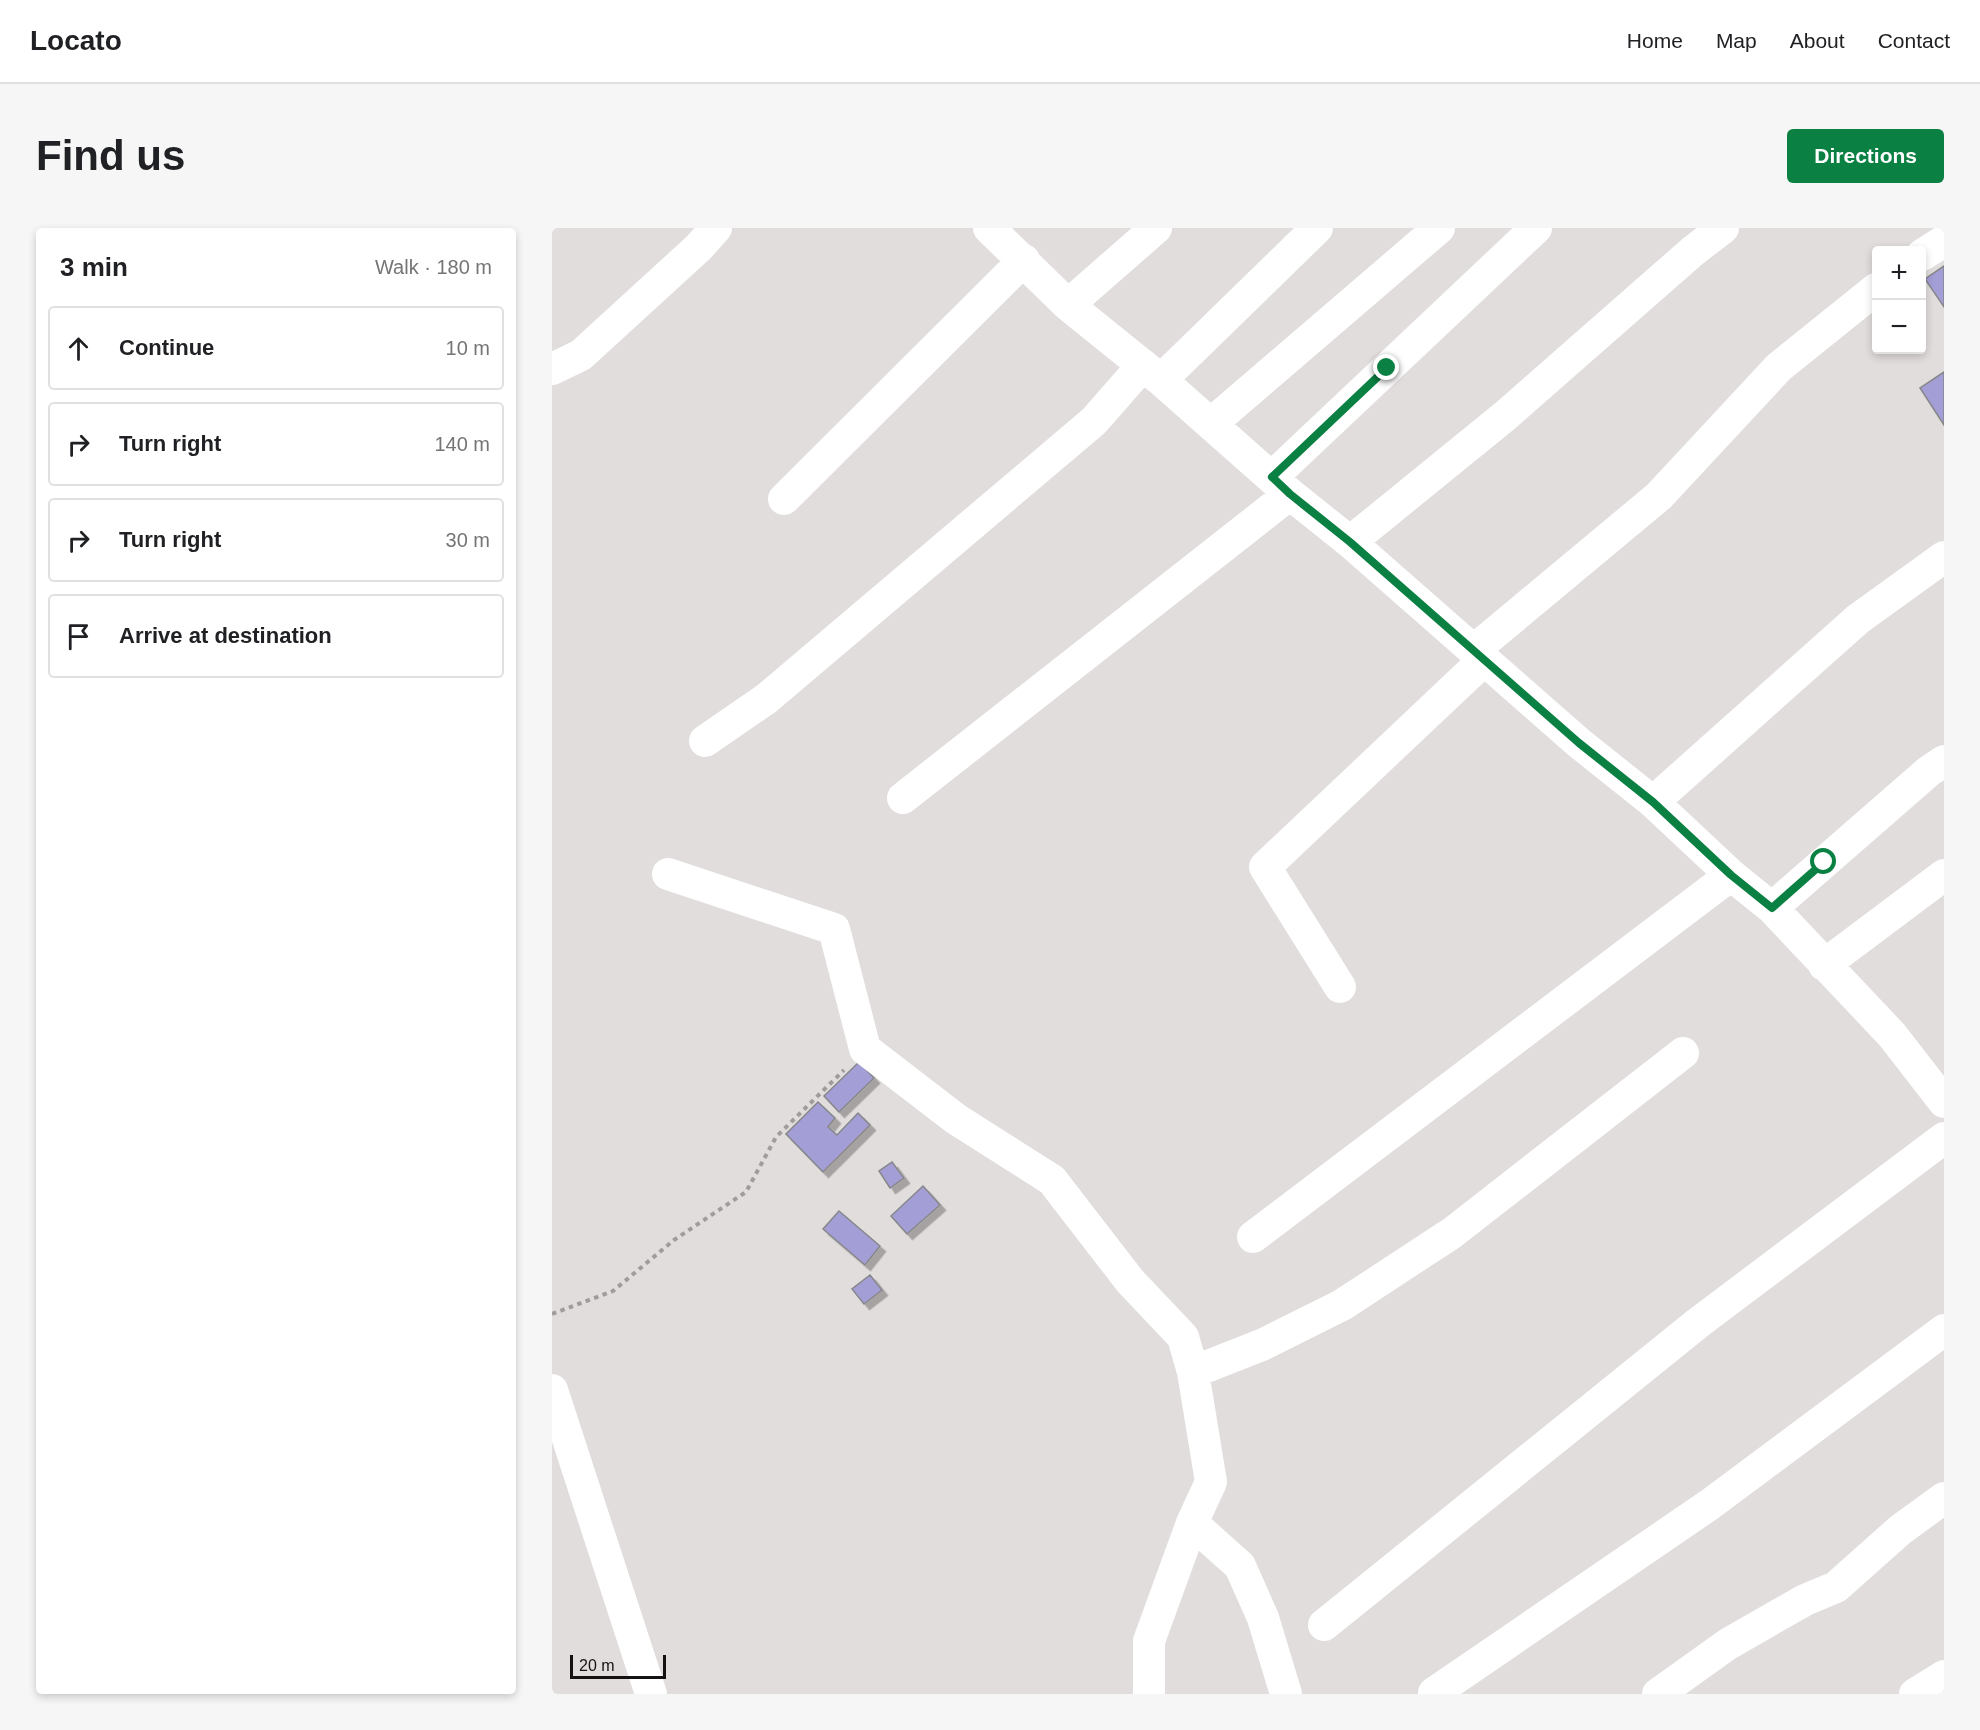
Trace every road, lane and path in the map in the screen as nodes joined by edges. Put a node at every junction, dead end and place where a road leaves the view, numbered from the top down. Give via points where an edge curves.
1 (716, 228) edge
2 (989, 228) edge
3 (1156, 228) edge
4 (1317, 228) edge
5 (1439, 228) edge
6 (1536, 228) edge
7 (1723, 228) edge
8 (1944, 241) edge
9 (1926, 252) edge
10 (1024, 260) junction
11 (1872, 292) edge
12 (1068, 305) junction
13 (552, 369) edge
14 (1152, 372) junction
15 (1212, 423) junction
16 (1281, 486) junction
17 (784, 499) dead end
18 (1350, 542) junction
19 (1944, 557) edge
20 (1479, 656) junction
21 (705, 741) dead end
22 (1944, 761) edge
23 (903, 798) dead end
24 (1653, 802) junction
25 (668, 874) dead end
26 (1731, 875) junction
27 (1944, 875) edge
28 (1772, 908) junction
29 (1824, 964) junction
30 (1340, 987) dead end
31 (865, 1049) junction
32 (1683, 1053) dead end
33 (1939, 1086) edge
34 (1944, 1138) edge
35 (1253, 1237) dead end
36 (552, 1314) edge
37 (1944, 1330) edge
38 (1193, 1372) junction
39 (552, 1390) edge
40 (1944, 1498) edge
41 (1192, 1523) junction
42 (1324, 1625) dead end
43 (1944, 1676) edge
44 (1434, 1693) edge
45 (651, 1694) edge
46 (1149, 1694) edge
47 (1286, 1694) edge
48 (1658, 1694) edge
49 (1915, 1694) edge

1 - 13 street via 581,355
2 - 10 street
3 - 12 street
4 - 14 street
5 - 15 street
6 - 16 street
7 - 18 street via 1505,416
8 - 9 street
10 - 12 street
10 - 17 street
11 - 20 street via 1779,367 1659,496
12 - 14 street
14 - 15 street
14 - 21 street via 766,699
15 - 16 street
16 - 18 street
16 - 23 street
18 - 20 street
19 - 24 street via 1858,619
20 - 24 street
20 - 30 street via 1264,867
22 - 28 street
24 - 26 street
25 - 31 street via 834,929
26 - 28 street
26 - 35 street
27 - 29 street
28 - 29 street
29 - 33 street
31 - 36 path via 776,1137 746,1192 674,1240 613,1291
31 - 38 street via 957,1119 1052,1180 1130,1281 1183,1337
32 - 38 street via 1452,1233 1342,1305 1264,1344
34 - 42 street via 1698,1323
37 - 44 street via 1709,1504
38 - 41 street via 1211,1482
39 - 45 street
40 - 48 street via 1900,1530 1836,1587 1728,1644
41 - 46 street via 1149,1641
41 - 47 street via 1240,1566 1263,1618
43 - 49 street

